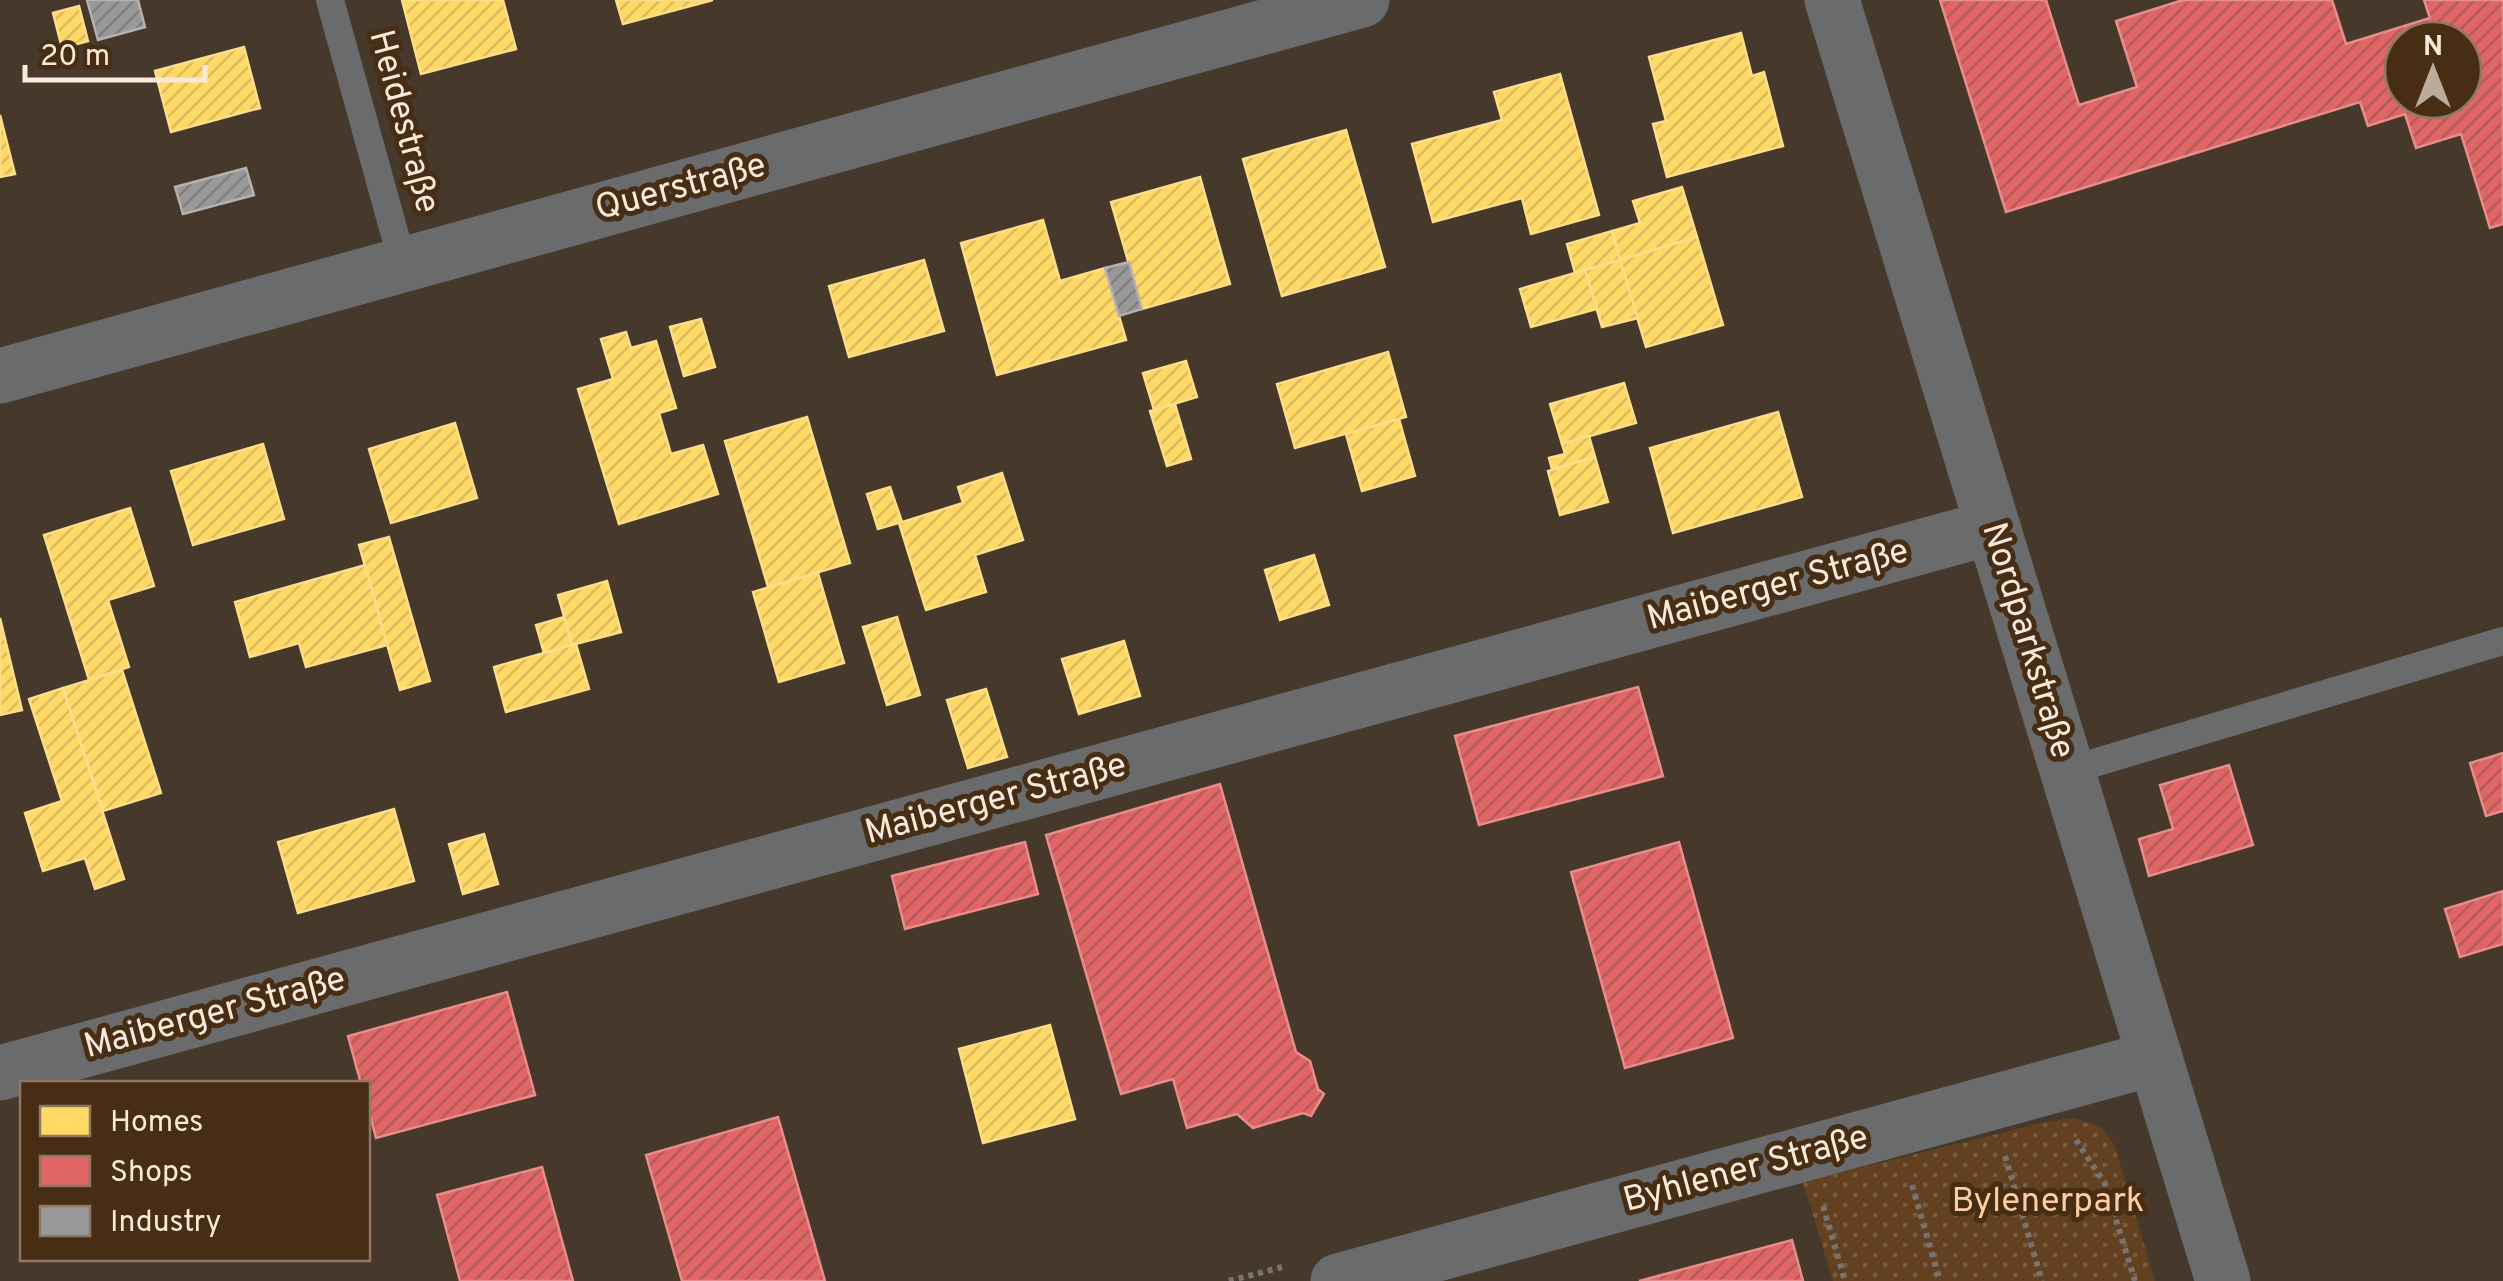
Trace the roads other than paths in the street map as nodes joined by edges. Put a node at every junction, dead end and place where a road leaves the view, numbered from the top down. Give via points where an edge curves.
1 (330, 0) edge
2 (1362, 0) edge
3 (1832, 0) edge
4 (403, 264) junction
5 (0, 376) edge
6 (1992, 527) junction
7 (2503, 641) edge
8 (2067, 771) junction
9 (2155, 1058) junction
10 (0, 1073) edge
11 (1338, 1281) edge
12 (2223, 1281) edge

1 - 4 lane, Heidestraße
2 - 4 street, Querstraße
3 - 6 street, Nordparkstraße
4 - 5 street, Querstraße
6 - 8 street, Nordparkstraße
6 - 10 street, Maiberger Straße
7 - 8 lane
8 - 9 street, Nordparkstraße
9 - 11 street, Byhlener Straße
9 - 12 street, Nordparkstraße

